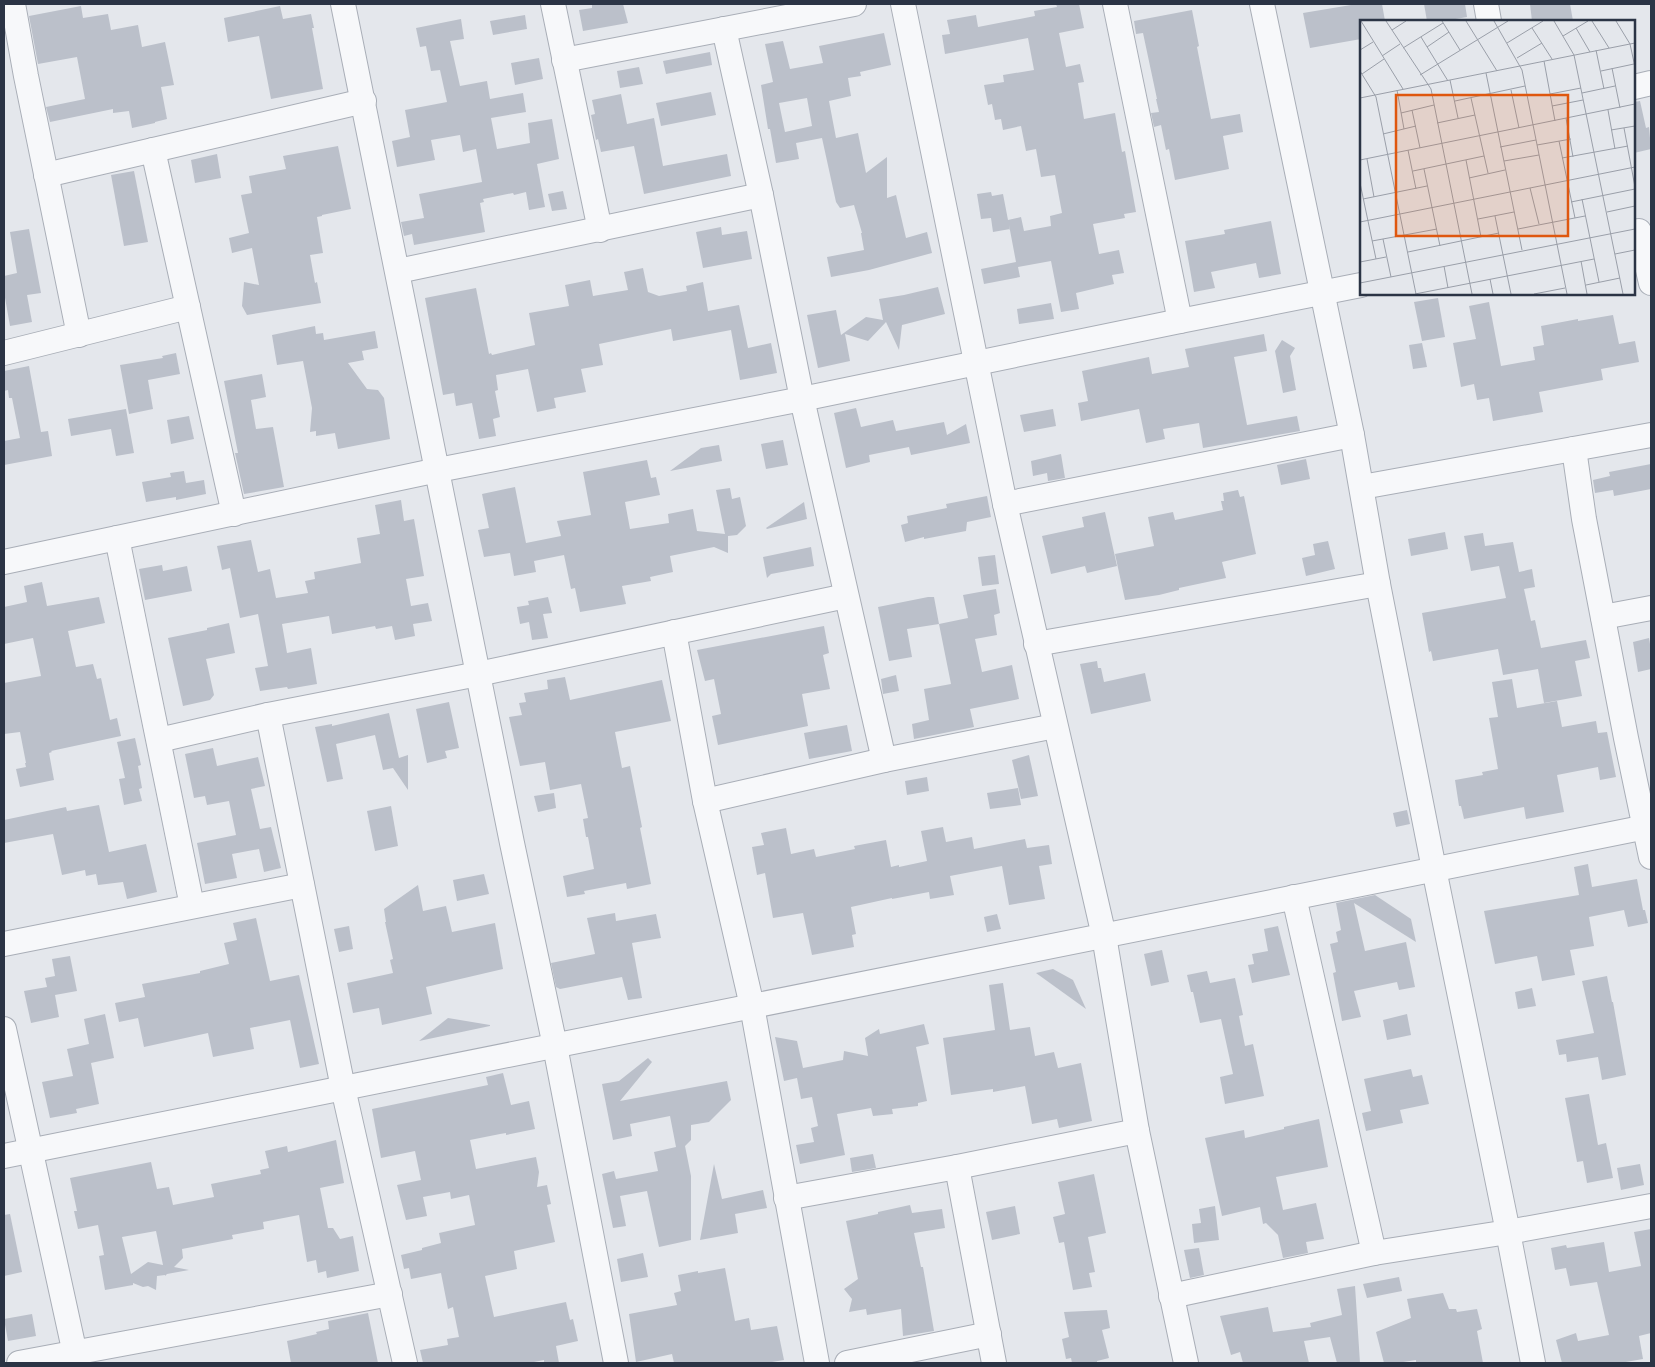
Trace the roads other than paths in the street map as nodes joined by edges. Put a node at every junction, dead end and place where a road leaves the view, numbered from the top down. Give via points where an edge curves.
1 (13, 4) edge
2 (343, 4) edge
3 (553, 4) edge
4 (854, 4) edge
5 (903, 4) edge
6 (1115, 4) edge
7 (1262, 4) edge
8 (1486, 4) edge
9 (1489, 20) edge
10 (724, 29) junction
11 (564, 60) junction
12 (1651, 84) edge
13 (1635, 87) edge
14 (364, 101) junction
15 (153, 150) junction
16 (46, 175) junction
17 (761, 195) junction
18 (600, 230) junction
19 (1641, 230) edge
20 (398, 271) junction
21 (1651, 283) edge
22 (1360, 285) edge
23 (1323, 293) junction
24 (188, 307) junction
25 (1180, 321) junction
26 (79, 335) junction
27 (4, 353) edge
28 (975, 364) junction
29 (802, 399) junction
30 (1352, 435) junction
31 (1651, 435) edge
32 (1574, 448) junction
33 (438, 470) junction
34 (1362, 487) junction
35 (1005, 504) junction
36 (234, 514) junction
37 (117, 538) junction
38 (4, 562) edge
39 (1378, 584) junction
40 (846, 596) junction
41 (1651, 608) edge
42 (1603, 617) junction
43 (674, 632) junction
44 (1036, 644) junction
45 (478, 674) junction
46 (268, 715) junction
47 (1055, 726) junction
48 (159, 740) junction
49 (884, 760) junction
50 (706, 801) junction
51 (1648, 826) edge
52 (1651, 857) edge
53 (1434, 869) junction
54 (302, 884) junction
55 (1294, 897) junction
56 (192, 906) junction
57 (1104, 936) junction
58 (4, 944) edge
59 (752, 1006) junction
60 (4, 1029) edge
61 (555, 1046) junction
62 (343, 1088) junction
63 (1137, 1131) junction
64 (30, 1151) junction
65 (4, 1156) edge
66 (957, 1166) junction
67 (786, 1198) junction
68 (1651, 1206) edge
69 (1508, 1232) junction
70 (1374, 1253) junction
71 (390, 1294) junction
72 (1172, 1296) junction
73 (989, 1334) junction
74 (76, 1357) edge
75 (19, 1363) edge
76 (404, 1363) edge
77 (616, 1363) edge
78 (817, 1363) edge
79 (847, 1363) edge
80 (994, 1363) edge
81 (1186, 1363) edge
82 (1533, 1363) edge

1 - 16 street
2 - 14 street
3 - 11 street
4 - 10 street
5 - 28 street
6 - 25 street
7 - 23 street
8 - 9 street
10 - 11 street
10 - 17 street
11 - 18 street
12 - 13 street
14 - 15 street
14 - 20 street
15 - 16 street
15 - 24 street
16 - 26 street
17 - 18 street
17 - 29 street
18 - 20 street
19 - 21 street
20 - 33 street
22 - 23 street
23 - 25 street
23 - 30 street
24 - 26 street
24 - 36 street
25 - 28 street
26 - 27 street
28 - 29 street
28 - 35 street
29 - 33 street
29 - 40 street
30 - 34 street
30 - 35 street
31 - 32 street
32 - 34 street
32 - 42 street
33 - 36 street
33 - 45 street
34 - 39 street
35 - 44 street
36 - 37 street
37 - 38 street
37 - 48 street
39 - 44 street
39 - 53 street
40 - 43 street
40 - 49 street
41 - 42 street
42 - 51 street
43 - 45 street
43 - 50 street
44 - 47 street
45 - 46 street
45 - 61 street
46 - 48 street
46 - 54 street
47 - 49 street
47 - 57 street
48 - 56 street
49 - 50 street
50 - 59 street
51 - 52 street
51 - 53 street
53 - 55 street
53 - 69 street
54 - 56 street
54 - 62 street
55 - 57 street
55 - 70 street
56 - 58 street
57 - 59 street
57 - 63 street
59 - 61 street
59 - 67 street
60 - 64 street
61 - 62 street
61 - 77 street
62 - 64 street
62 - 71 street
63 - 66 street
63 - 72 street
64 - 65 street
64 - 74 street
66 - 67 street
66 - 73 street
67 - 78 street
68 - 69 street
69 - 70 street
69 - 82 street
70 - 72 street
71 - 74 street
71 - 76 street
72 - 81 street
73 - 79 street
73 - 80 street
74 - 75 street

